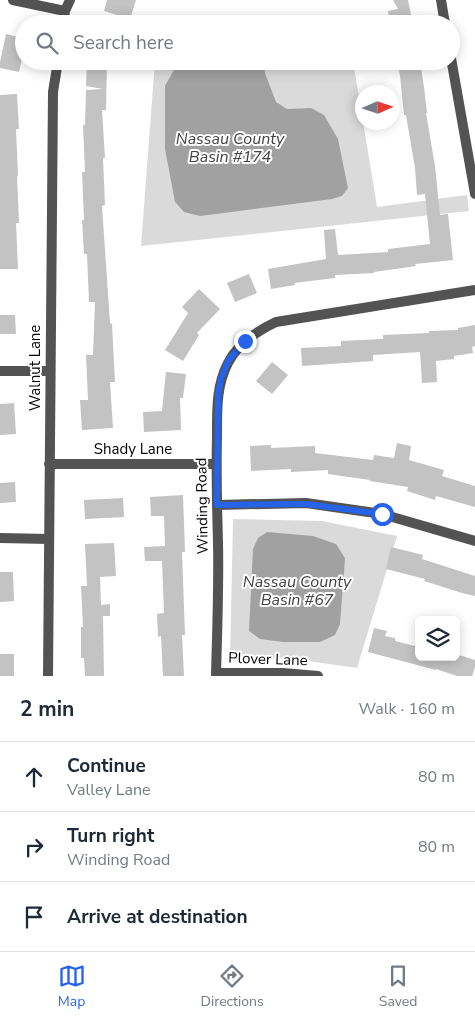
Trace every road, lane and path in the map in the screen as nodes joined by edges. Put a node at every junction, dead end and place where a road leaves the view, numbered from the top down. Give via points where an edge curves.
1 (13, 0) edge
2 (70, 0) edge
3 (441, 0) edge
4 (65, 11) junction
5 (64, 15) edge
6 (444, 15) edge
7 (57, 70) edge
8 (453, 70) edge
9 (475, 123) edge
10 (463, 125) junction
11 (475, 194) edge
12 (475, 290) edge
13 (0, 371) edge
14 (50, 371) junction
15 (50, 464) junction
16 (216, 464) junction
17 (217, 505) junction
18 (0, 538) edge
19 (49, 539) junction
20 (475, 541) edge
21 (216, 674) edge
22 (48, 676) edge
23 (318, 676) edge

1 - 4 street
2 - 4 street
3 - 6 street
4 - 5 street
7 - 14 street, Walnut Lane via 53,92
8 - 10 street
9 - 10 street
10 - 11 street
12 - 16 street, Winding Road via 276,322 258,331 228,361 221,379
13 - 14 street
14 - 15 street, Walnut Lane
15 - 16 street, Shady Lane
15 - 19 street, Walnut Lane
16 - 17 street, Winding Road
17 - 20 street via 306,504 382,514
17 - 21 street, Winding Road
18 - 19 street
19 - 22 street, Walnut Lane
21 - 23 street, Plover Lane via 283,672

